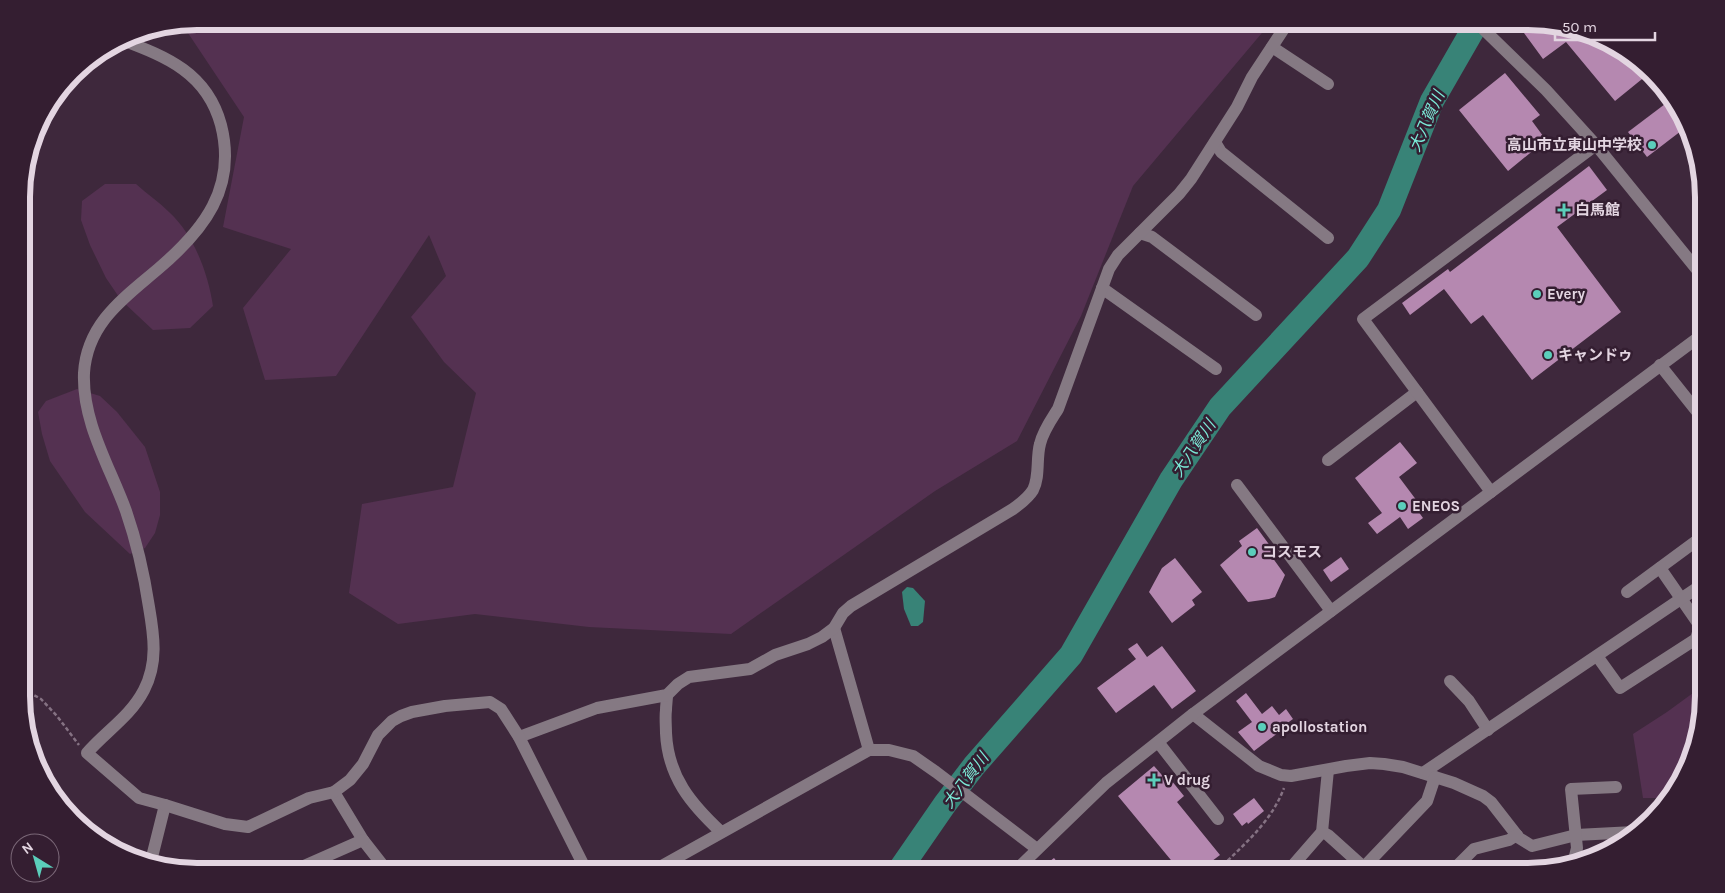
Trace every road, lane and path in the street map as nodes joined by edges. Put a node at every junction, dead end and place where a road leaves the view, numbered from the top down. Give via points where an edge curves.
1 (1283, 30) edge
2 (1484, 30) edge
3 (131, 44) edge
4 (1272, 47) junction
5 (1328, 84) dead end
6 (1215, 142) junction
7 (1596, 145) junction
8 (1140, 233) junction
9 (1328, 238) dead end
10 (1695, 268) edge
11 (1102, 288) junction
12 (1256, 315) dead end
13 (1695, 340) edge
14 (1660, 365) junction
15 (1216, 369) dead end
16 (1417, 392) junction
17 (1695, 409) edge
18 (1328, 460) dead end
19 (1236, 485) dead end
20 (1491, 492) junction
21 (1695, 542) edge
22 (1660, 568) junction
23 (1695, 590) edge
24 (1627, 592) dead end
25 (1681, 600) junction
26 (1331, 611) junction
27 (1695, 619) edge
28 (834, 628) junction
29 (1695, 640) edge
30 (1597, 656) junction
31 (1450, 681) dead end
32 (30, 693) edge
33 (667, 695) junction
34 (1193, 714) junction
35 (1488, 730) junction
36 (519, 736) junction
37 (1158, 742) junction
38 (869, 750) junction
39 (87, 753) junction
40 (1328, 770) junction
41 (1429, 775) junction
42 (1288, 776) junction
43 (1616, 787) dead end
44 (334, 792) junction
45 (164, 806) junction
46 (1218, 819) dead end
47 (721, 832) junction
48 (1322, 832) junction
49 (1624, 833) edge
50 (1518, 835) junction
51 (1576, 835) junction
52 (363, 840) junction
53 (1037, 850) junction
54 (1575, 856) edge
55 (152, 857) edge
56 (311, 863) edge
57 (381, 863) edge
58 (582, 863) edge
59 (667, 863) edge
60 (1023, 863) edge
61 (1225, 863) edge
62 (1296, 863) edge
63 (1359, 863) edge
64 (1371, 863) edge
65 (1460, 863) edge

1 - 4 street
2 - 7 street
3 - 39 street via 167,58 193,77 215,108 223,134 225,158 222,184 197,230 100,324 89,346 84,384 88,412 134,532 154,632 154,662 136,705
4 - 5 street
4 - 6 street
6 - 8 street via 1179,194
6 - 9 street via 1221,152
7 - 10 street
7 - 16 street via 1363,319
8 - 11 street via 1118,255
8 - 12 street via 1152,238
11 - 15 street
11 - 28 street via 1058,409 1040,444 1036,479 1027,498 851,606
13 - 14 street
14 - 17 street
14 - 20 street
16 - 18 street
16 - 20 street
19 - 26 street
20 - 26 street
21 - 22 street
22 - 24 street
22 - 25 street
23 - 25 street
25 - 27 street
25 - 30 street
26 - 34 street
28 - 33 street via 808,644 775,655 750,669 689,677
28 - 38 street
29 - 30 street via 1620,688
30 - 35 street
31 - 35 street via 1469,701
32 - 39 path via 41,699
33 - 36 street via 597,708
33 - 47 street via 666,736 678,783
34 - 37 street
34 - 42 street via 1267,771
35 - 41 street
36 - 44 street via 501,709 490,702 412,712 385,727 359,771
36 - 58 street
37 - 46 street
37 - 53 street via 1071,814
38 - 47 street
38 - 53 street via 889,750 913,756
39 - 45 street via 139,798
40 - 41 street via 1370,763 1403,767
40 - 42 street
40 - 48 street
41 - 50 street via 1473,791 1491,802
41 - 64 street via 1427,801
42 - 61 path via 1267,820
43 - 51 street via 1571,789
44 - 45 street via 308,798 248,827 225,824
44 - 52 street
45 - 55 street
47 - 59 street
48 - 62 street
48 - 63 street
49 - 51 street
50 - 51 street via 1532,846
50 - 65 street via 1474,849
51 - 54 street
52 - 56 street
52 - 57 street
53 - 60 street

